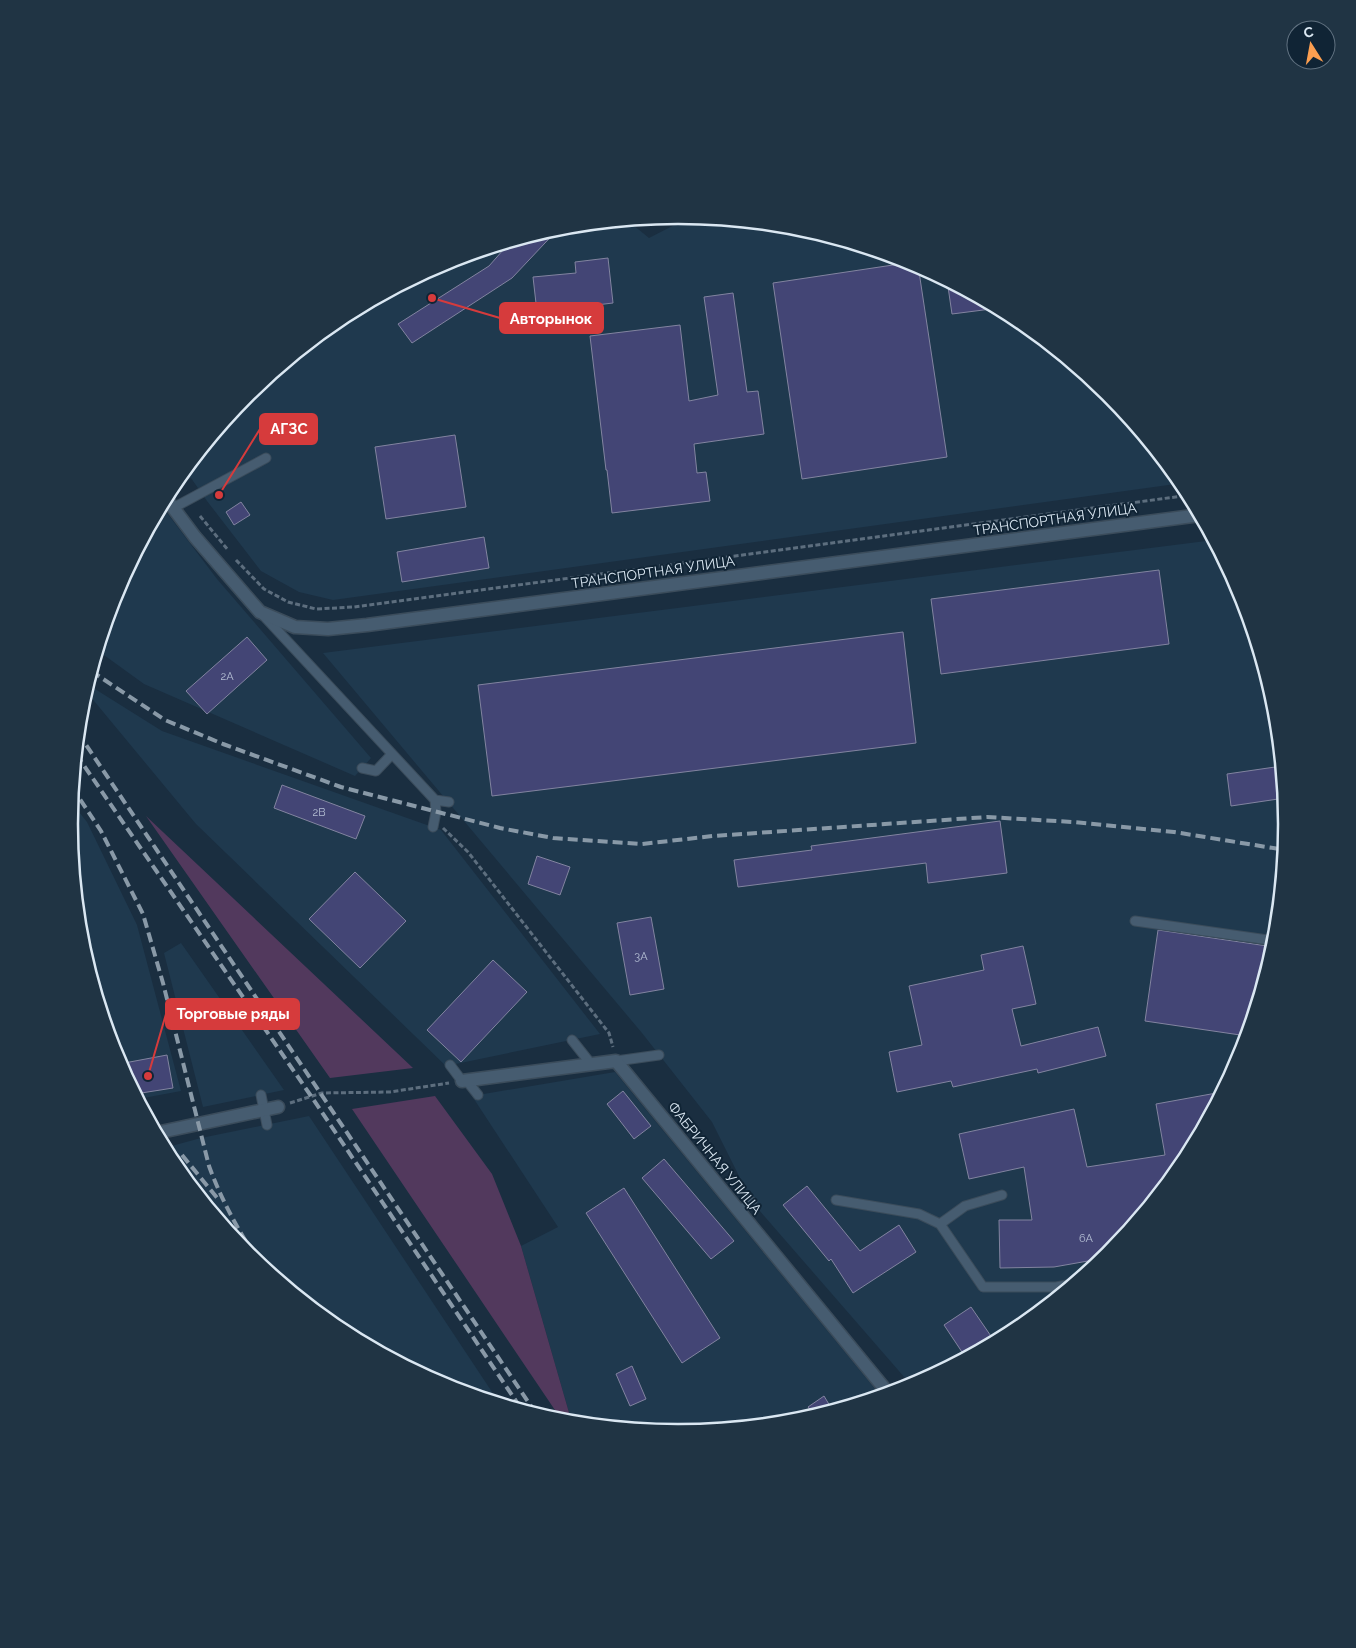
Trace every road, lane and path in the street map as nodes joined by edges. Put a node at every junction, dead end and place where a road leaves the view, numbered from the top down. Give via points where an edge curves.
1 (266, 458) dead end
2 (1181, 496) edge
3 (186, 500) junction
4 (171, 503) edge
5 (170, 504) edge
6 (1192, 515) edge
7 (229, 552) dead end
8 (236, 559) dead end
9 (260, 612) junction
10 (392, 754) junction
11 (362, 768) dead end
12 (435, 800) junction
13 (449, 802) dead end
14 (433, 825) joint
15 (1135, 921) dead end
16 (1267, 940) edge
17 (572, 1040) dead end
18 (659, 1055) dead end
19 (616, 1061) junction
20 (591, 1064) junction
21 (450, 1065) dead end
22 (465, 1081) junction
23 (260, 1095) dead end
24 (478, 1095) dead end
25 (278, 1107) joint
26 (264, 1110) junction
27 (267, 1125) dead end
28 (163, 1132) edge
29 (1002, 1195) dead end
30 (836, 1200) dead end
31 (752, 1202) dead end
32 (739, 1211) junction
33 (940, 1224) junction
34 (1061, 1286) edge
35 (884, 1388) edge

1 - 3 lane
2 - 8 path via 354,607 316,609 288,602 264,589
3 - 4 lane
3 - 7 path
5 - 9 street, ТРАНСПОРТНАЯ УЛИЦА
6 - 9 street, ТРАНСПОРТНАЯ УЛИЦА via 368,625 328,629 296,627
9 - 10 lane
10 - 11 lane via 376,771
10 - 12 lane
12 - 13 lane
12 - 14 lane
14 - 19 path via 446,830 468,852 609,1033
15 - 16 lane
17 - 20 lane
18 - 19 lane
19 - 20 street
19 - 32 street, ФАБРИЧНАЯ УЛИЦА
20 - 22 street
21 - 22 lane
22 - 24 lane
22 - 25 path via 390,1092 322,1093
23 - 26 lane
25 - 26 street
26 - 27 lane
26 - 28 street
29 - 33 lane via 966,1206
30 - 33 lane via 919,1214
31 - 32 lane
32 - 35 street, ФАБРИЧНАЯ УЛИЦА
33 - 34 lane via 983,1287

